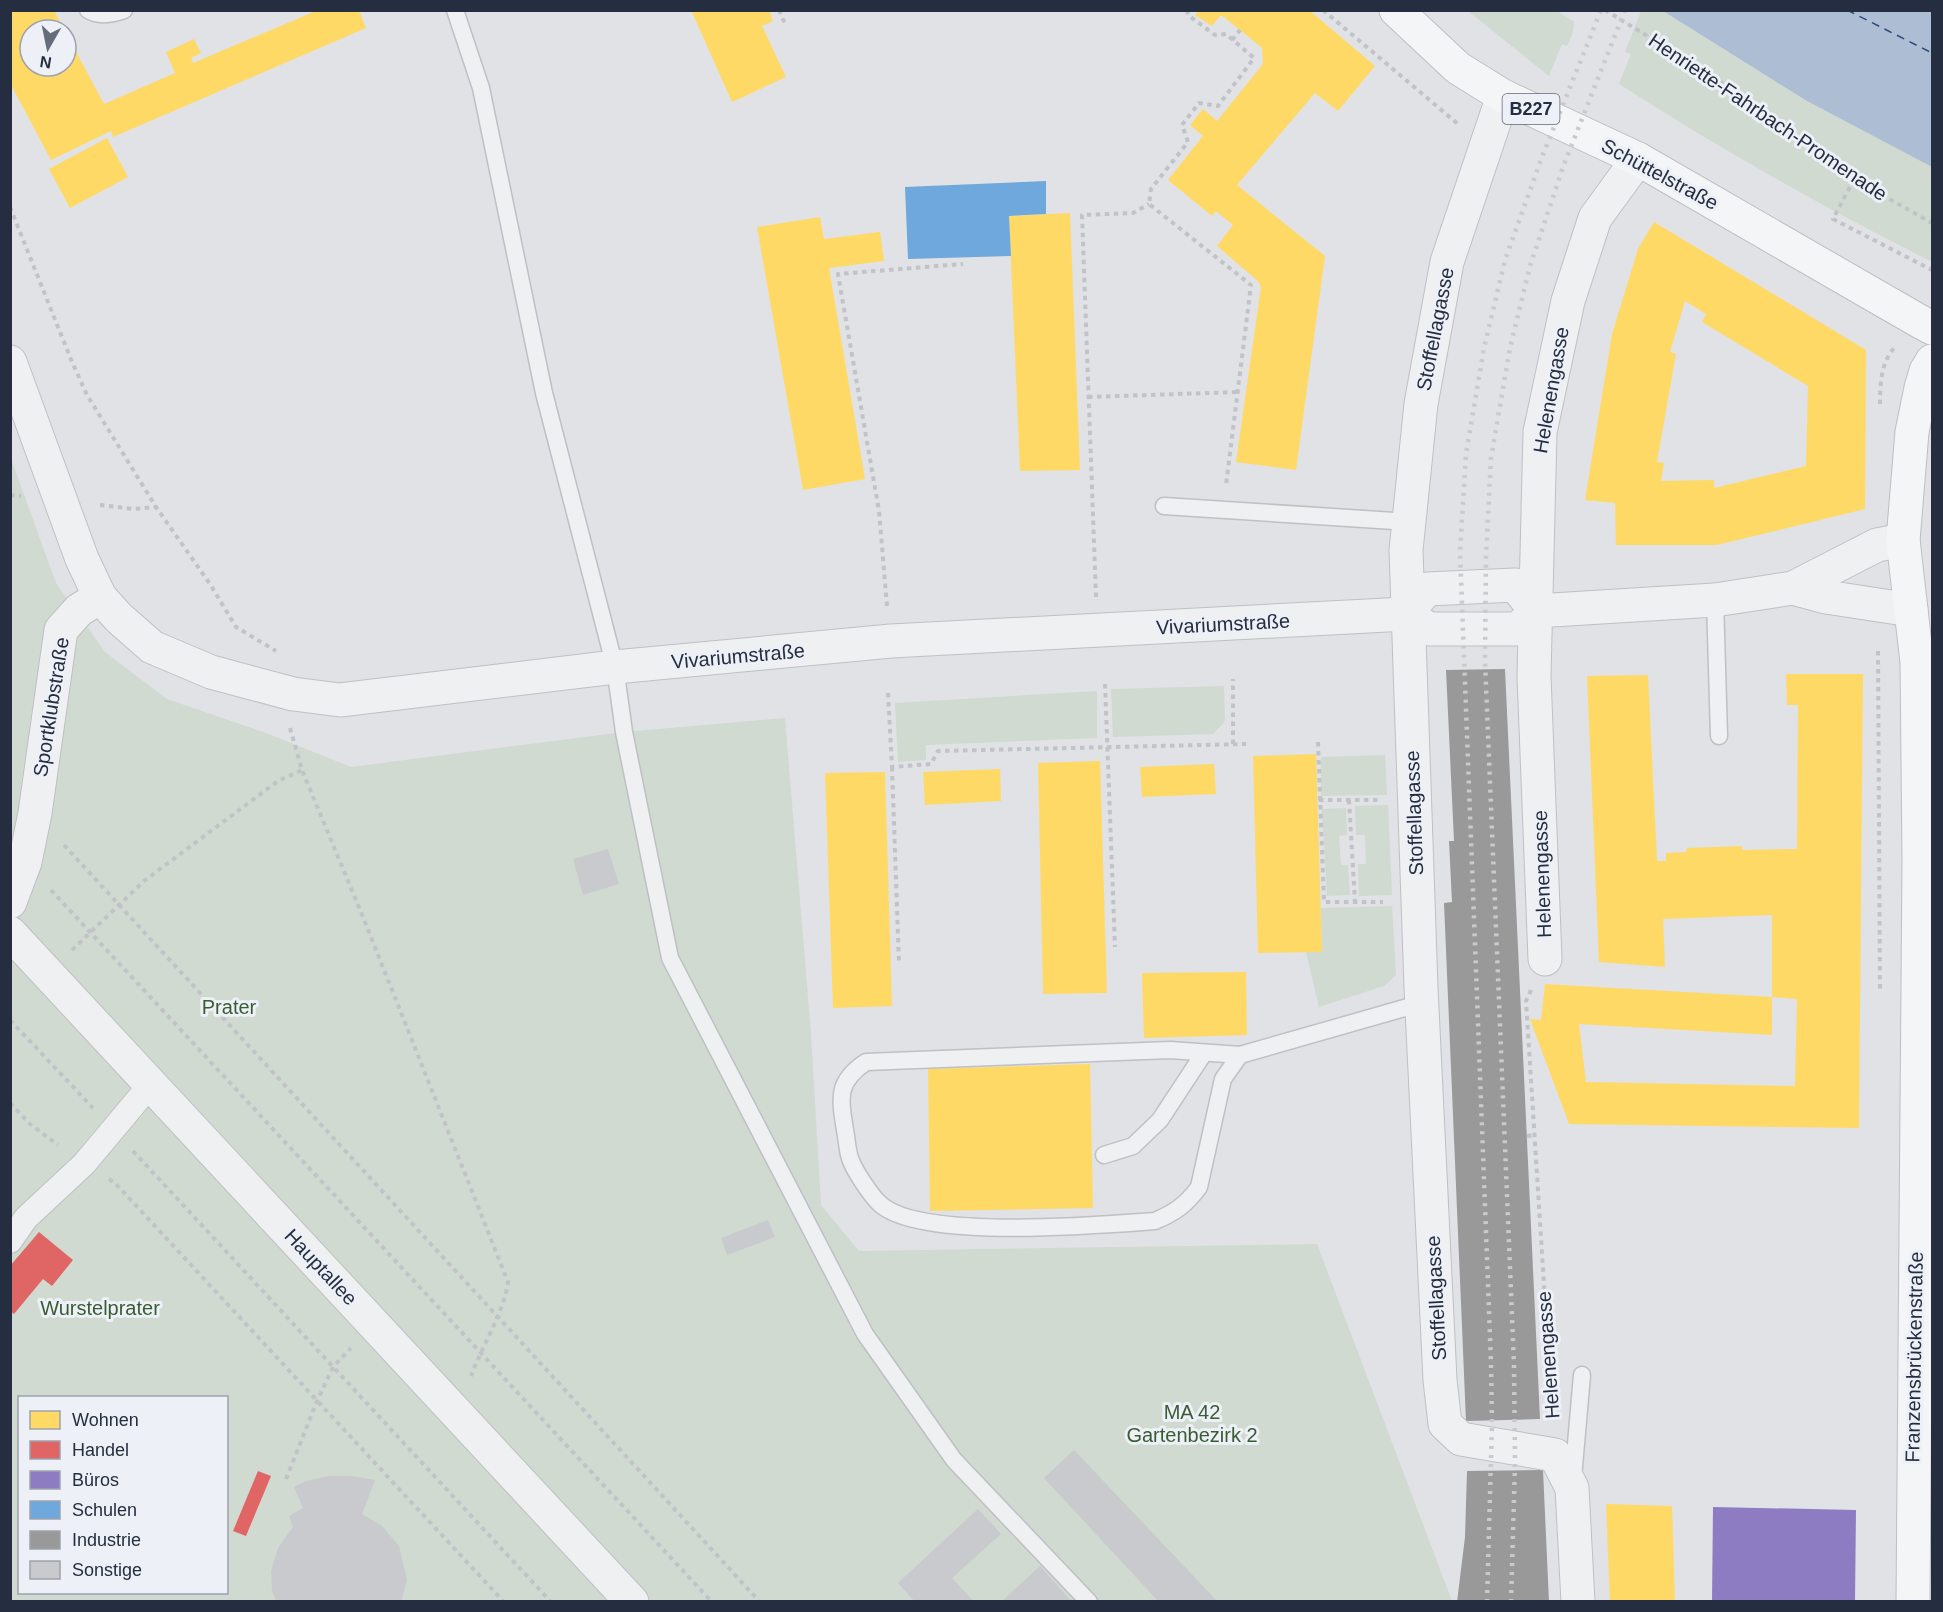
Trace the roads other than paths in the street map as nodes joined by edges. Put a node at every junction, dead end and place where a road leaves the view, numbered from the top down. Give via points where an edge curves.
1 (88, 10) edge
2 (124, 10) edge
3 (455, 10) edge
4 (1396, 10) edge
5 (1503, 96) junction
6 (1638, 159) junction
7 (1932, 328) edge
8 (1932, 361) edge
9 (10, 362) edge
10 (1164, 506) dead end
11 (1410, 522) junction
12 (1904, 540) junction
13 (1793, 588) junction
14 (100, 597) junction
15 (1715, 600) junction
16 (1911, 610) junction
17 (1536, 611) junction
18 (1406, 614) junction
19 (615, 667) junction
20 (1925, 674) edge
21 (1719, 736) dead end
22 (10, 903) edge
23 (10, 933) edge
24 (1545, 958) road end
25 (1422, 995) junction
26 (1204, 1053) junction
27 (1240, 1055) junction
28 (151, 1084) junction
29 (1104, 1155) dead end
30 (10, 1241) edge
31 (1582, 1376) dead end
32 (1923, 1463) edge
33 (1572, 1488) junction
34 (619, 1596) edge
35 (1089, 1602) edge
36 (1578, 1602) edge
37 (1912, 1602) edge

1 - 2 lane via 112,14
3 - 19 lane via 482,88 544,393
4 - 5 main road, Schüttelstraße / B227 via 1458,68
5 - 6 main road, Schüttelstraße / B227
5 - 11 street, Stoffellagasse via 1447,262 1421,404
6 - 7 main road, Schüttelstraße / B227
6 - 17 street, Helenengasse via 1595,218 1568,301 1539,432
8 - 12 main road, Franzensbrückenstraße via 1921,388 1912,432
9 - 14 street via 82,559
10 - 11 lane
11 - 18 street, Stoffellagasse
12 - 13 street via 1877,545
12 - 16 main road, Franzensbrückenstraße
13 - 15 street
13 - 16 street
14 - 19 street, Vivariumstraße via 152,647 211,672 293,694 340,700
14 - 22 street, Sportklubstraße via 79,610 61,630 26,862
15 - 17 street
15 - 21 lane
16 - 20 main road, Franzensbrückenstraße
17 - 18 street via 1518,629 1429,629
17 - 18 street via 1515,585 1427,589
17 - 24 street, Helenengasse via 1534,676
18 - 19 street, Vivariumstraße via 891,642
18 - 25 street, Stoffellagasse
19 - 35 lane via 624,732 670,958 865,1334 954,1460
20 - 32 main road, Franzensbrückenstraße via 1919,860
23 - 28 street, Hauptallee
25 - 27 lane
25 - 33 street, Stoffellagasse via 1445,1424 1461,1439 1555,1455
26 - 27 lane
26 - 27 lane via 1170,1050 866,1062 852,1071 844,1084 841,1103 851,1161 880,1204 930,1223 1007,1229 1155,1221 1175,1212 1199,1187 1223,1079
26 - 29 lane via 1160,1120 1133,1146
28 - 30 street via 84,1164 26,1218
28 - 34 street, Hauptallee via 458,1414
31 - 33 lane
32 - 37 main road, Franzensbrückenstraße
33 - 36 street

